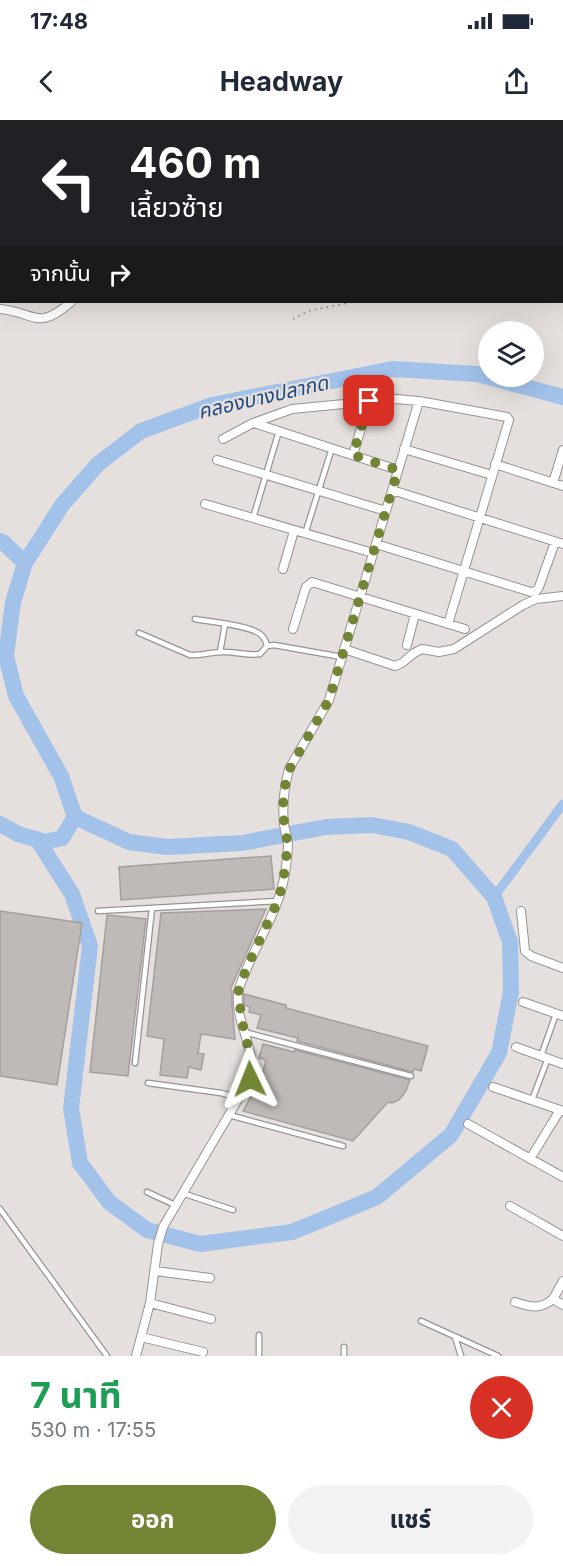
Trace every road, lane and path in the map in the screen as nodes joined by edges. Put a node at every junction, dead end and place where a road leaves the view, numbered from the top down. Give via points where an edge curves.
1 (70, 303) edge
2 (348, 303) edge
3 (0, 309) edge
4 (293, 319) dead end
5 (369, 401) junction
6 (419, 401) junction
7 (254, 423) junction
8 (279, 431) junction
9 (223, 439) dead end
10 (332, 448) junction
11 (405, 449) junction
12 (563, 450) edge
13 (353, 455) junction
14 (217, 460) dead end
15 (495, 464) junction
16 (398, 470) junction
17 (266, 475) junction
18 (492, 475) junction
19 (553, 483) junction
20 (563, 486) edge
21 (392, 490) junction
22 (319, 491) junction
23 (205, 504) dead end
24 (386, 511) junction
25 (479, 518) junction
26 (252, 519) junction
27 (294, 531) junction
28 (305, 534) junction
29 (559, 543) edge
30 (374, 549) junction
31 (283, 569) dead end
32 (462, 572) junction
33 (563, 596) edge
34 (359, 597) junction
35 (415, 615) junction
36 (195, 619) dead end
37 (225, 624) junction
38 (447, 624) junction
39 (293, 629) dead end
40 (465, 629) dead end
41 (139, 633) dead end
42 (407, 645) dead end
43 (267, 646) junction
44 (220, 652) junction
45 (343, 653) junction
46 (278, 901) junction
47 (153, 908) junction
48 (98, 911) dead end
49 (521, 911) dead end
50 (563, 968) edge
51 (523, 1002) dead end
52 (561, 1013) edge
53 (244, 1032) junction
54 (516, 1047) dead end
55 (545, 1057) junction
56 (135, 1063) dead end
57 (563, 1064) edge
58 (411, 1076) dead end
59 (148, 1083) dead end
60 (493, 1087) dead end
61 (239, 1098) junction
62 (532, 1100) junction
63 (561, 1111) edge
64 (229, 1115) junction
65 (468, 1125) dead end
66 (344, 1146) dead end
67 (530, 1159) junction
68 (563, 1177) edge
69 (147, 1192) dead end
70 (182, 1193) junction
71 (175, 1205) junction
72 (510, 1206) dead end
73 (0, 1209) edge
74 (233, 1210) dead end
75 (563, 1236) edge
76 (155, 1271) junction
77 (210, 1278) dead end
78 (563, 1281) edge
79 (553, 1299) junction
80 (515, 1302) dead end
81 (150, 1303) junction
82 (563, 1305) edge
83 (211, 1319) dead end
84 (421, 1321) dead end
85 (259, 1335) dead end
86 (141, 1337) junction
87 (455, 1337) junction
88 (344, 1347) dead end
89 (203, 1352) dead end
90 (107, 1356) edge
91 (136, 1356) edge
92 (259, 1356) edge
93 (344, 1356) edge
94 (461, 1356) edge
95 (498, 1356) edge

1 - 3 street via 50,317 36,319
2 - 4 path via 308,311
5 - 6 street
5 - 7 street via 292,409
5 - 13 street
6 - 11 street
6 - 15 street via 507,417
7 - 8 street
7 - 9 street
8 - 10 street
8 - 17 lane
10 - 13 street
10 - 22 lane
11 - 16 street
11 - 18 street
12 - 19 street
13 - 16 street
14 - 17 street
15 - 18 street
15 - 19 street
16 - 21 street
17 - 22 street
17 - 26 lane
18 - 25 street
19 - 20 street
21 - 24 street
21 - 25 street
22 - 24 street
22 - 28 lane
23 - 26 street
24 - 30 street
25 - 29 street
25 - 32 street
26 - 27 street
27 - 28 street
27 - 31 street
28 - 30 street
29 - 32 street via 536,591
30 - 32 street
30 - 34 street
32 - 38 street
33 - 45 street via 536,599 454,649 422,650 395,666
34 - 35 street
34 - 39 street via 312,582 306,587
34 - 45 street
35 - 38 street
35 - 42 street
36 - 37 lane
37 - 43 lane via 260,634
37 - 44 lane
38 - 40 street
41 - 44 lane via 190,655
43 - 44 lane via 253,655
43 - 45 lane
45 - 46 street via 329,700 289,770 283,794 288,844
46 - 47 lane
46 - 53 street via 238,989
47 - 48 lane
47 - 56 lane
49 - 50 street via 525,951
51 - 52 street
52 - 55 lane
53 - 58 lane
53 - 61 street via 252,1072
54 - 55 street
55 - 57 street
55 - 62 lane
59 - 61 lane
60 - 62 street
61 - 64 street
62 - 63 street
63 - 67 street
64 - 66 lane
64 - 70 street
65 - 67 street
67 - 68 street
69 - 71 lane
70 - 71 street
70 - 74 lane
71 - 76 street via 162,1231
72 - 75 street
73 - 90 lane
76 - 77 street
76 - 81 street
78 - 79 street
79 - 80 street via 536,1306
79 - 82 street
81 - 83 street
81 - 86 street
84 - 87 lane
85 - 92 lane
86 - 89 street
86 - 91 street
87 - 94 lane
87 - 95 lane
88 - 93 lane

